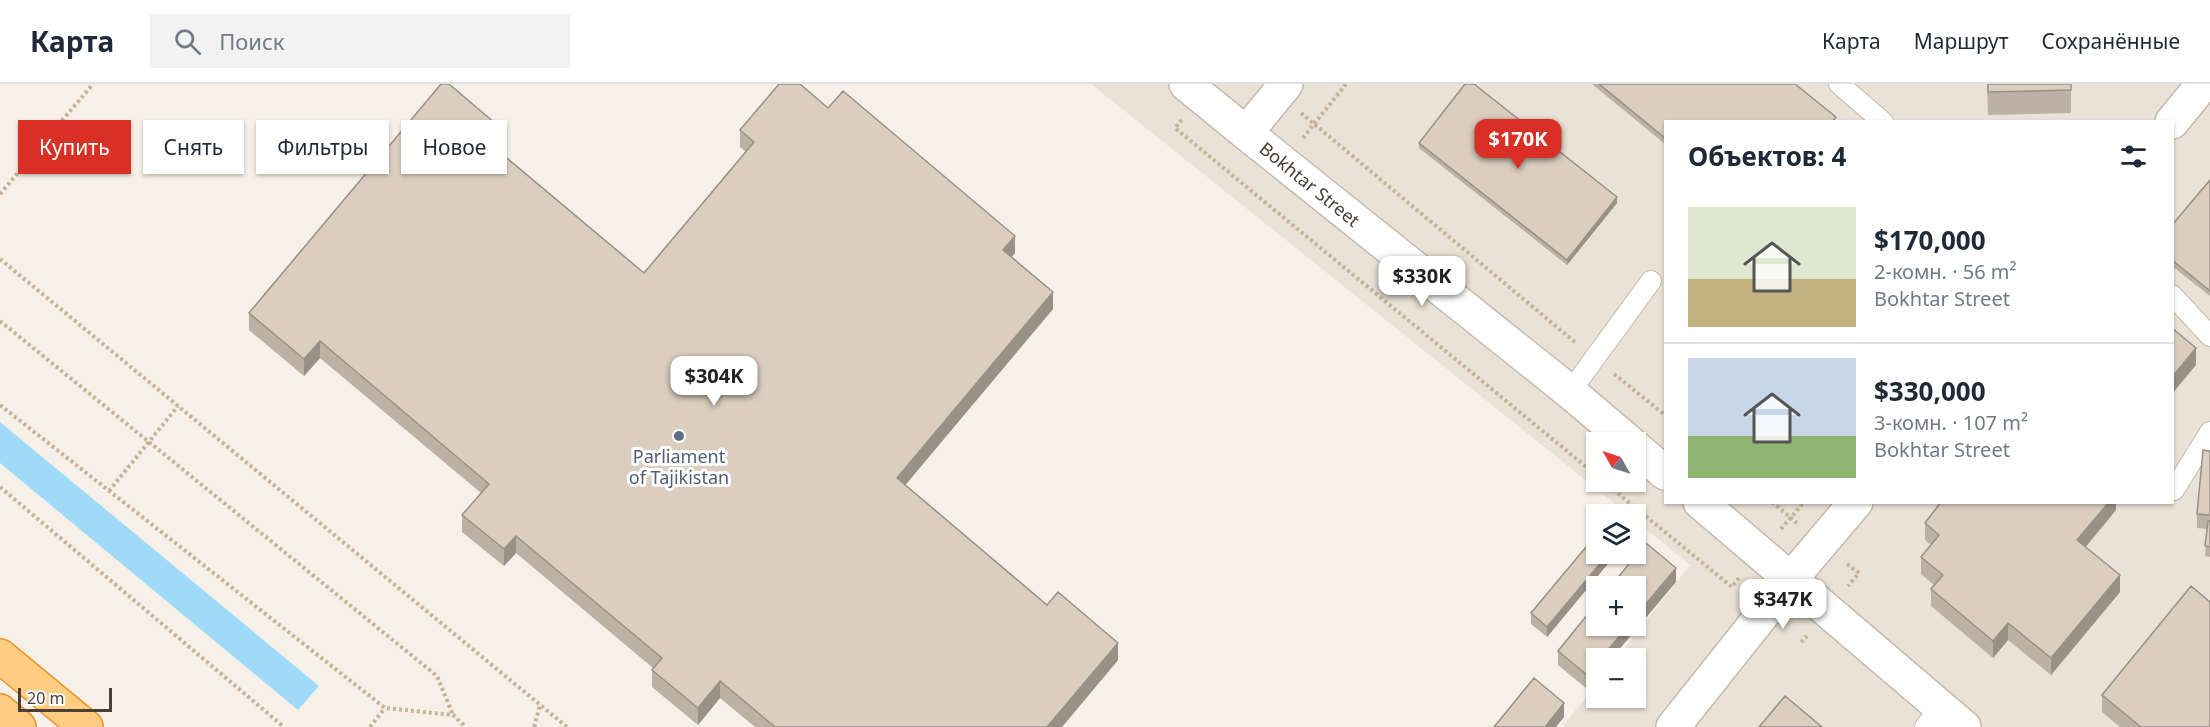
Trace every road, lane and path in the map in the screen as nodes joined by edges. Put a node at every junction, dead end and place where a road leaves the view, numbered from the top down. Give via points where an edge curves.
1 (93, 84) edge
2 (1186, 84) edge
3 (1839, 84) edge
4 (2203, 84) edge
5 (1282, 89) edge
6 (1881, 120) edge
7 (2174, 120) edge
8 (1175, 128) dead end
9 (1246, 133) junction
10 (0, 194) edge
11 (0, 259) edge
12 (1651, 280) dead end
13 (2174, 297) edge
14 (0, 321) edge
15 (2210, 336) edge
16 (1594, 358) junction
17 (1569, 392) junction
18 (0, 405) edge
19 (178, 406) junction
20 (1664, 415) edge
21 (1617, 432) edge
22 (2210, 432) edge
23 (149, 442) junction
24 (1646, 457) edge
25 (1586, 467) edge
26 (1664, 472) edge
27 (0, 487) edge
28 (2175, 490) dead end
29 (109, 491) junction
30 (1616, 492) edge
31 (1702, 504) edge
32 (1854, 504) edge
33 (1790, 580) junction
34 (1732, 587) dead end
35 (0, 656) edge
36 (540, 705) junction
37 (384, 708) junction
38 (0, 711) edge
39 (453, 715) junction
40 (1943, 720) edge
41 (19, 727) edge
42 (86, 727) edge
43 (284, 727) edge
44 (370, 727) edge
45 (466, 727) edge
46 (534, 727) edge
47 (567, 727) edge
48 (1673, 727) edge

1 - 10 path
2 - 9 street, Bokhtar Street
3 - 6 lane
4 - 7 street
5 - 9 street
5 - 16 path
8 - 25 path
9 - 17 street, Bokhtar Street
11 - 19 path
12 - 16 lane
13 - 15 lane
14 - 23 path
16 - 17 lane
16 - 20 path
17 - 21 street, Bokhtar Street
18 - 29 path
19 - 23 path
19 - 36 path
22 - 28 lane
23 - 29 path
23 - 39 path via 436,676
24 - 26 street
27 - 43 path
29 - 37 path
30 - 34 path
31 - 33 street
32 - 33 street
33 - 40 street
33 - 48 street
35 - 42 highway
36 - 46 path
36 - 47 path
37 - 39 path
37 - 44 path
38 - 41 highway
39 - 45 path

